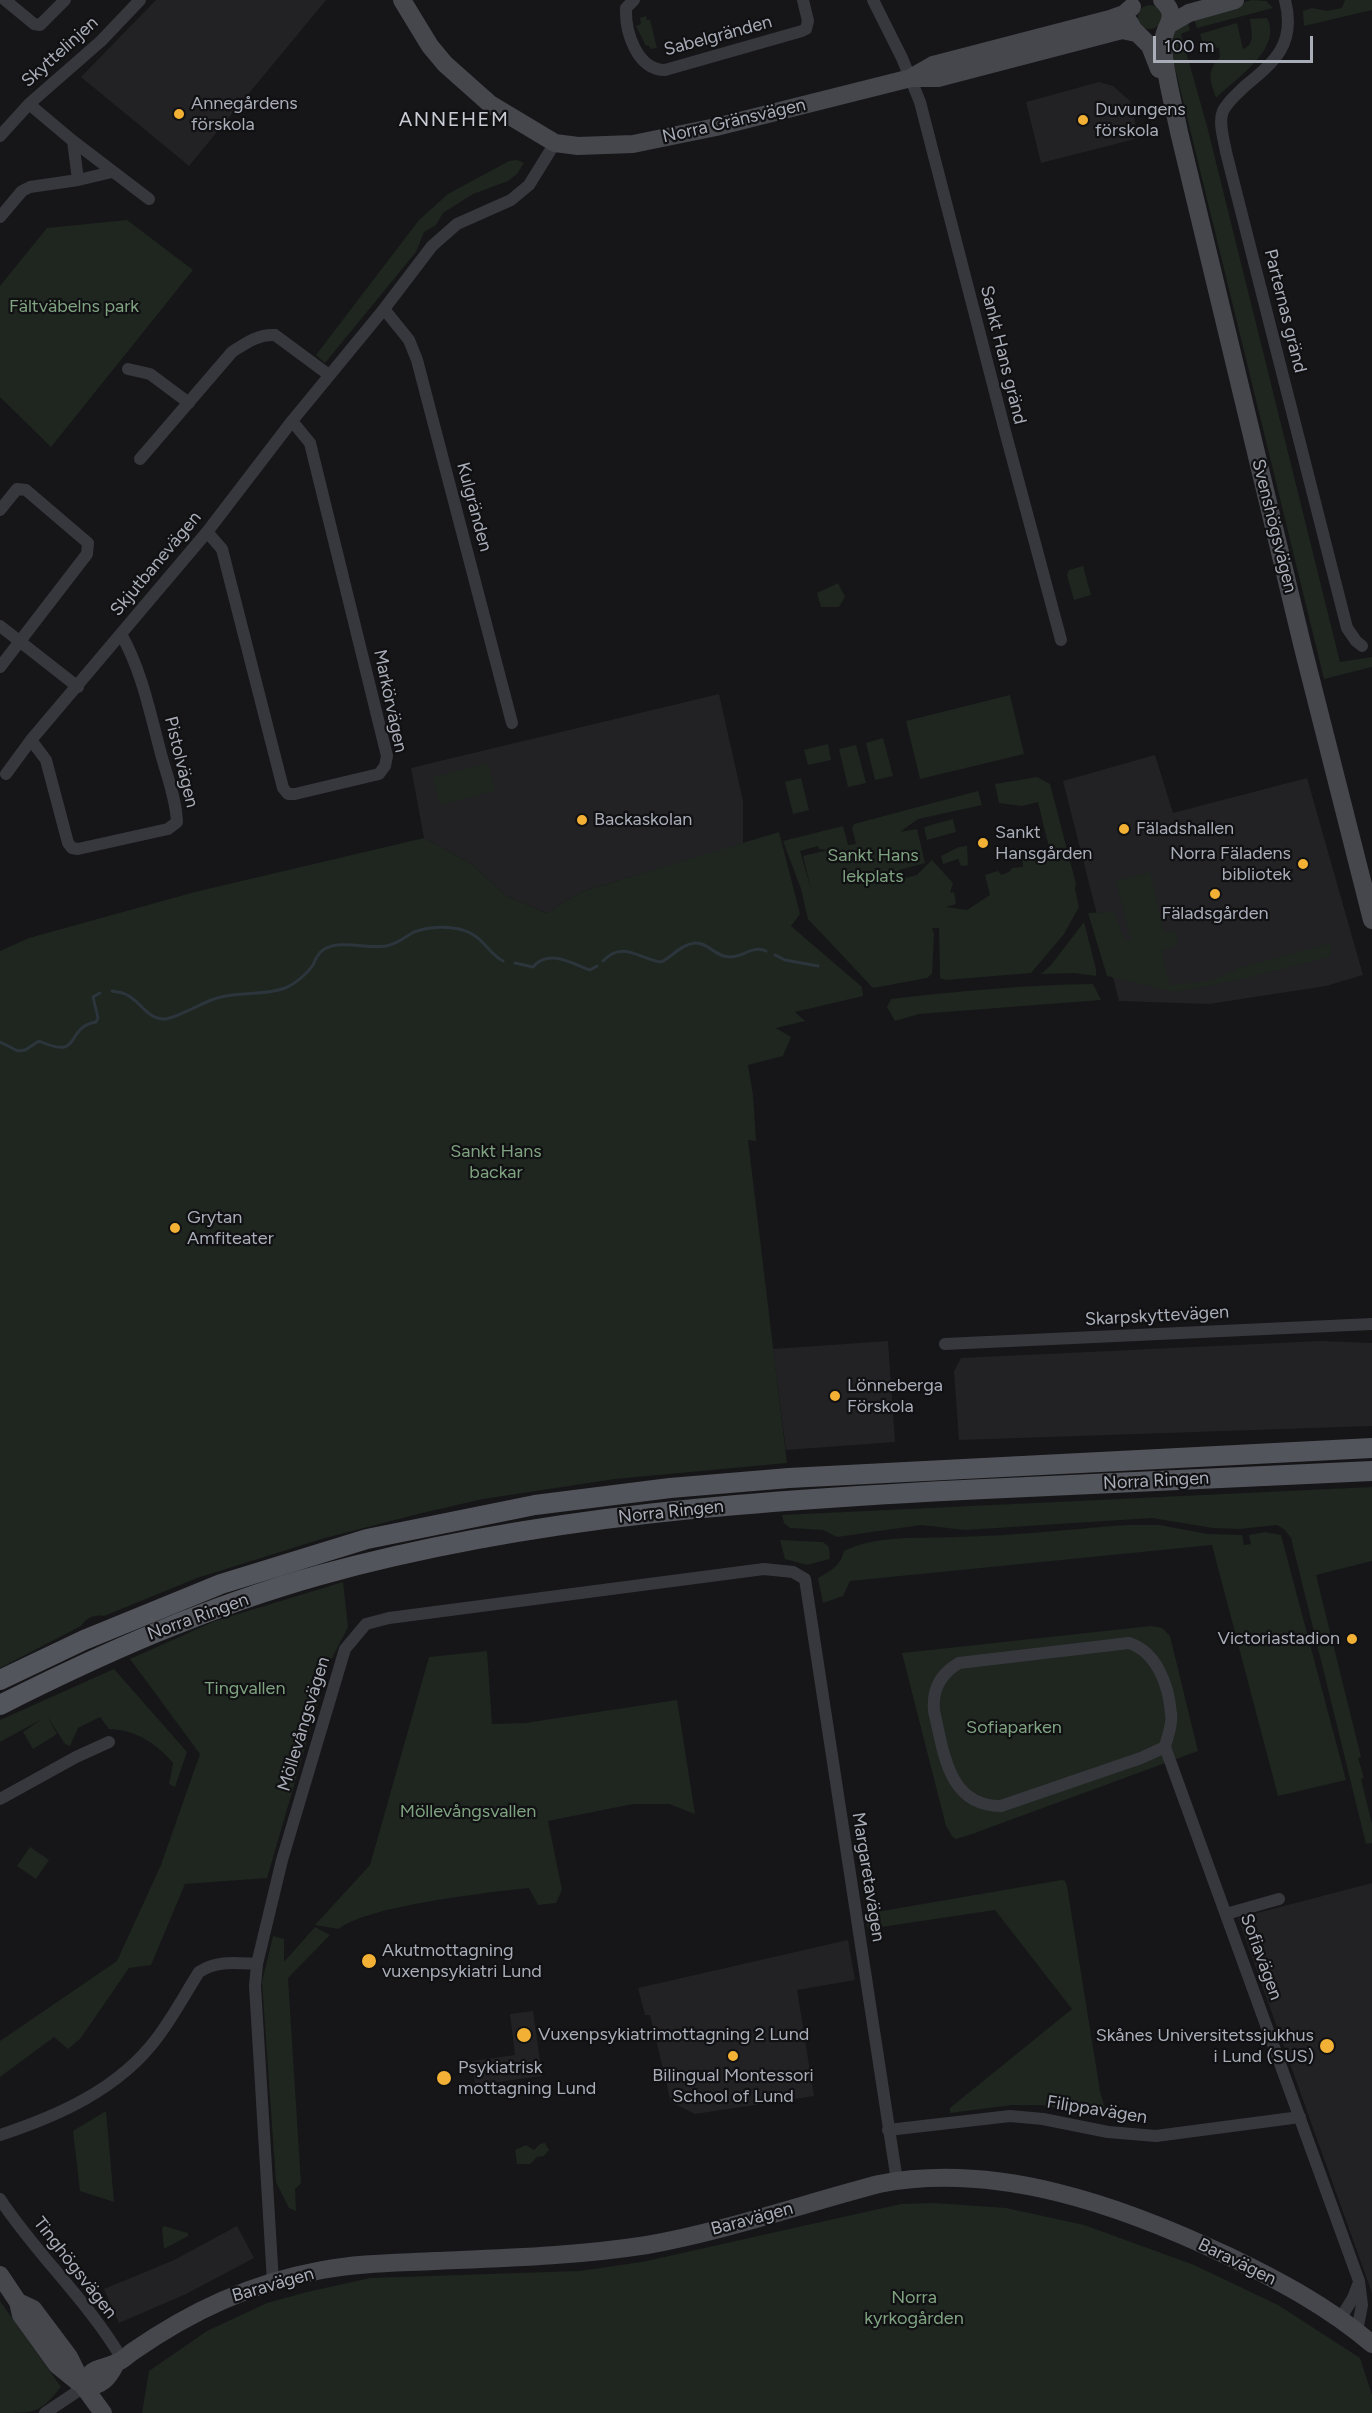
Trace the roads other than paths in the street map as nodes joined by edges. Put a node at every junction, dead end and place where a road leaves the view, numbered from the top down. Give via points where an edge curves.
1 (5, 0) edge
2 (64, 0) edge
3 (140, 0) edge
4 (402, 0) edge
5 (634, 0) edge
6 (803, 0) edge
7 (873, 0) edge
8 (1198, 0) edge
9 (1234, 0) edge
10 (1285, 0) edge
11 (1163, 1) edge
12 (1134, 3) edge
13 (1168, 27) junction
14 (1139, 34) junction
15 (911, 78) junction
16 (29, 104) junction
17 (4, 122) edge
18 (1179, 132) junction
19 (0, 136) edge
20 (73, 141) junction
21 (555, 143) junction
22 (112, 172) junction
23 (78, 180) junction
24 (149, 199) dead end
25 (0, 217) edge
26 (384, 309) junction
27 (128, 369) dead end
28 (329, 375) junction
29 (189, 403) junction
30 (292, 421) junction
31 (140, 459) dead end
32 (0, 510) edge
33 (207, 532) junction
34 (0, 626) edge
35 (121, 634) junction
36 (1061, 640) dead end
37 (20, 642) junction
38 (1362, 646) dead end
39 (0, 667) edge
40 (78, 687) junction
41 (512, 723) dead end
42 (31, 740) junction
43 (2, 777) edge
44 (1372, 920) edge
45 (1372, 1324) edge
46 (945, 1344) dead end
47 (1372, 1448) edge
48 (1372, 1471) edge
49 (805, 1579) joint
50 (0, 1680) edge
51 (0, 1705) edge
52 (109, 1742) dead end
53 (1165, 1747) junction
54 (0, 1799) edge
55 (1279, 1899) dead end
56 (1226, 1914) junction
57 (257, 1964) junction
58 (1300, 2117) junction
59 (888, 2130) junction
60 (0, 2135) edge
61 (897, 2181) junction
62 (0, 2199) edge
63 (0, 2275) edge
64 (1359, 2281) junction
65 (273, 2282) junction
66 (1340, 2319) junction
67 (1357, 2331) junction
68 (1372, 2344) edge
69 (119, 2361) junction
70 (84, 2387) junction
71 (45, 2413) edge
72 (103, 2413) edge

1 - 2 street, Skyttelinjen via 40,25
3 - 16 street, Skyttelinjen via 101,41
4 - 21 street via 445,64 490,104
5 - 6 street, Sabelgränden via 626,8 626,24 634,44 645,63 654,70 665,70 801,31 808,21
7 - 15 street, Sankt Hans gränd
8 - 11 street via 1180,4
9 - 13 street via 1189,13
10 - 38 street, Parternas gränd via 1289,21 1284,45 1277,57 1230,102 1221,121 1345,620
11 - 13 street, Svenshögsvägen via 1170,11
12 - 14 street, Svenshögsvägen via 1129,20
12 - 15 street, Norra Gränsvägen via 1124,14 1110,19 933,65
13 - 14 street via 1155,37
13 - 18 street, Svenshögsvägen via 1163,45
14 - 15 street, Norra Gränsvägen via 1122,30 938,78
14 - 18 street, Svenshögsvägen via 1155,56
15 - 21 street, Norra Gränsvägen via 633,144
15 - 36 street, Sankt Hans gränd
16 - 17 street, Skyttelinjen
16 - 20 street, Skyttelinjen
17 - 19 street, Skyttelinjen
18 - 44 street, Svenshögsvägen
20 - 22 street, Skyttelinjen
20 - 23 street
21 - 26 street, Skjutbanevägen via 529,185 511,200 457,224 432,246
22 - 23 street
22 - 24 street, Skyttelinjen
23 - 25 street via 30,187
26 - 28 street, Skjutbanevägen
26 - 41 street, Kulgränden via 409,340 417,360
27 - 29 street via 150,374
28 - 29 street via 275,335 265,334 231,352
28 - 30 street, Skjutbanevägen
29 - 31 street
30 - 33 street, Skjutbanevägen
30 - 33 street, Markörvägen via 310,442 313,454 387,756 379,774 295,794 288,794 283,788 222,549
32 - 37 street via 17,489 26,490 88,543 87,554
33 - 35 street, Skjutbanevägen
34 - 37 street
35 - 40 street, Skjutbanevägen
35 - 42 street, Pistolvägen via 141,680 177,822 168,829 72,848 46,760
37 - 39 street
37 - 40 street
40 - 42 street, Skjutbanevägen
42 - 43 street, Skjutbanevägen
45 - 46 street, Skarpskyttevägen
47 - 50 main road, Norra Ringen via 789,1478 535,1505 367,1539 221,1584 84,1640
48 - 51 main road, Norra Ringen via 847,1496 671,1510 539,1527 316,1576 136,1640
49 - 57 street, Möllevångsvägen via 793,1572 764,1569 422,1613 366,1624 345,1649 282,1860
49 - 59 street, Margaretavägen
52 - 54 street
53 - 53 street via 1172,1716 1158,1667 1140,1647 1129,1643 959,1663 943,1674 936,1687 933,1701 955,1784 964,1795 985,1806 1018,1802
53 - 56 street, Sofiavägen
55 - 56 street
56 - 58 street, Sofiavägen
57 - 60 street via 209,1965 199,1972 157,2038 126,2070 64,2111
57 - 65 street, Möllevångsvägen via 255,1986
58 - 59 street, Filippavägen via 1156,2136 1010,2116
58 - 64 street, Sofiavägen
59 - 61 street, Margaretavägen
61 - 65 street, Baravägen via 647,2244 564,2256 357,2265
61 - 66 street, Baravägen via 963,2179 1006,2184 1103,2206 1252,2267
62 - 69 street, Tinghögsvägen via 80,2299
63 - 70 street via 18,2302 33,2309 69,2356
64 - 66 street
64 - 67 street, Sofiavägen via 1362,2305
65 - 69 street, Baravägen via 211,2304 168,2327
66 - 67 street, Baravägen
67 - 68 street, Baravägen
69 - 70 street, Baravägen via 110,2376 95,2387
70 - 71 street
70 - 72 street

